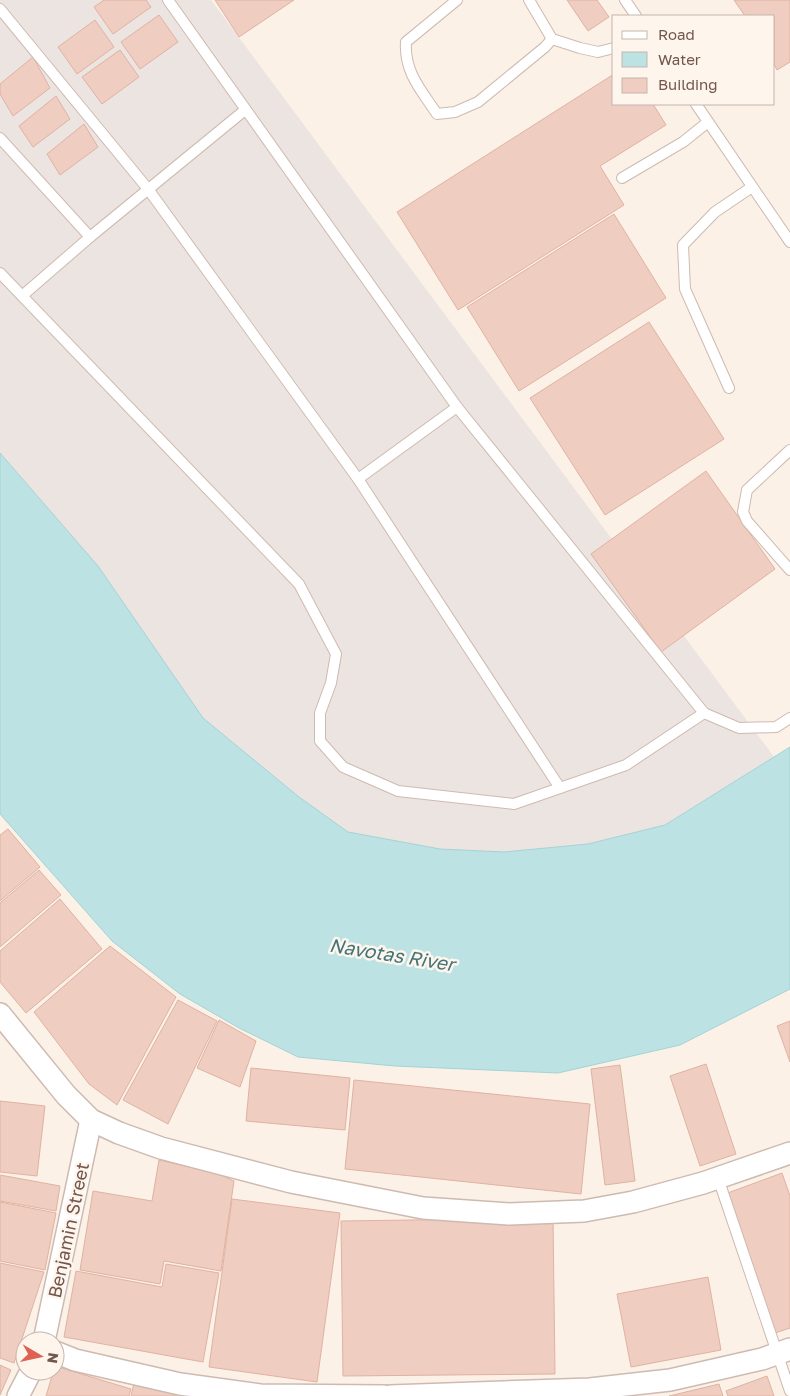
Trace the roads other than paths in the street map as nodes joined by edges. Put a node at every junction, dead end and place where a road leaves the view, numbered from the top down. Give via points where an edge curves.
1 (168, 0) edge
2 (457, 0) edge
3 (529, 0) edge
4 (625, 0) edge
5 (0, 9) edge
6 (635, 15) edge
7 (552, 39) junction
8 (612, 48) edge
9 (697, 105) edge
10 (245, 110) junction
11 (708, 122) junction
12 (0, 138) edge
13 (622, 178) dead end
14 (752, 187) junction
15 (148, 189) junction
16 (90, 237) junction
17 (790, 242) edge
18 (0, 273) edge
19 (22, 296) junction
20 (730, 388) dead end
21 (458, 407) junction
22 (790, 450) edge
23 (358, 479) junction
24 (790, 570) edge
25 (704, 713) junction
26 (790, 718) edge
27 (560, 788) junction
28 (0, 1014) edge
29 (91, 1120) junction
30 (790, 1153) edge
31 (718, 1178) junction
32 (46, 1331) edge
33 (783, 1351) edge
34 (65, 1356) edge
35 (26, 1381) edge
36 (790, 1391) edge
37 (18, 1396) edge
38 (384, 1396) edge
39 (390, 1396) edge

1 - 10 lane
2 - 7 lane via 406,42 405,56 411,76 437,114 455,112 478,102
3 - 7 lane
4 - 6 lane
5 - 15 lane
7 - 8 lane via 598,52
9 - 11 lane
10 - 15 lane
10 - 21 lane
11 - 13 lane via 683,142
11 - 14 lane
12 - 16 lane
14 - 17 lane
14 - 20 lane via 715,212 683,245 685,289
15 - 16 lane
15 - 23 lane
16 - 19 lane
18 - 19 lane
19 - 27 lane via 300,584 336,654 320,713 320,741 343,767 398,791 514,804
21 - 23 lane
21 - 25 lane
22 - 24 lane via 747,490 743,512 747,521
23 - 27 lane
25 - 26 lane via 739,728 776,727
25 - 27 lane via 626,765
28 - 29 street via 66,1095
29 - 31 street via 161,1148 291,1182 423,1208 509,1214 584,1211 633,1202
29 - 32 street, Benjamin Street
30 - 31 street
31 - 33 lane
33 - 36 lane
33 - 39 street via 762,1359 661,1381 590,1389
34 - 38 street via 180,1384 260,1395
35 - 37 street

